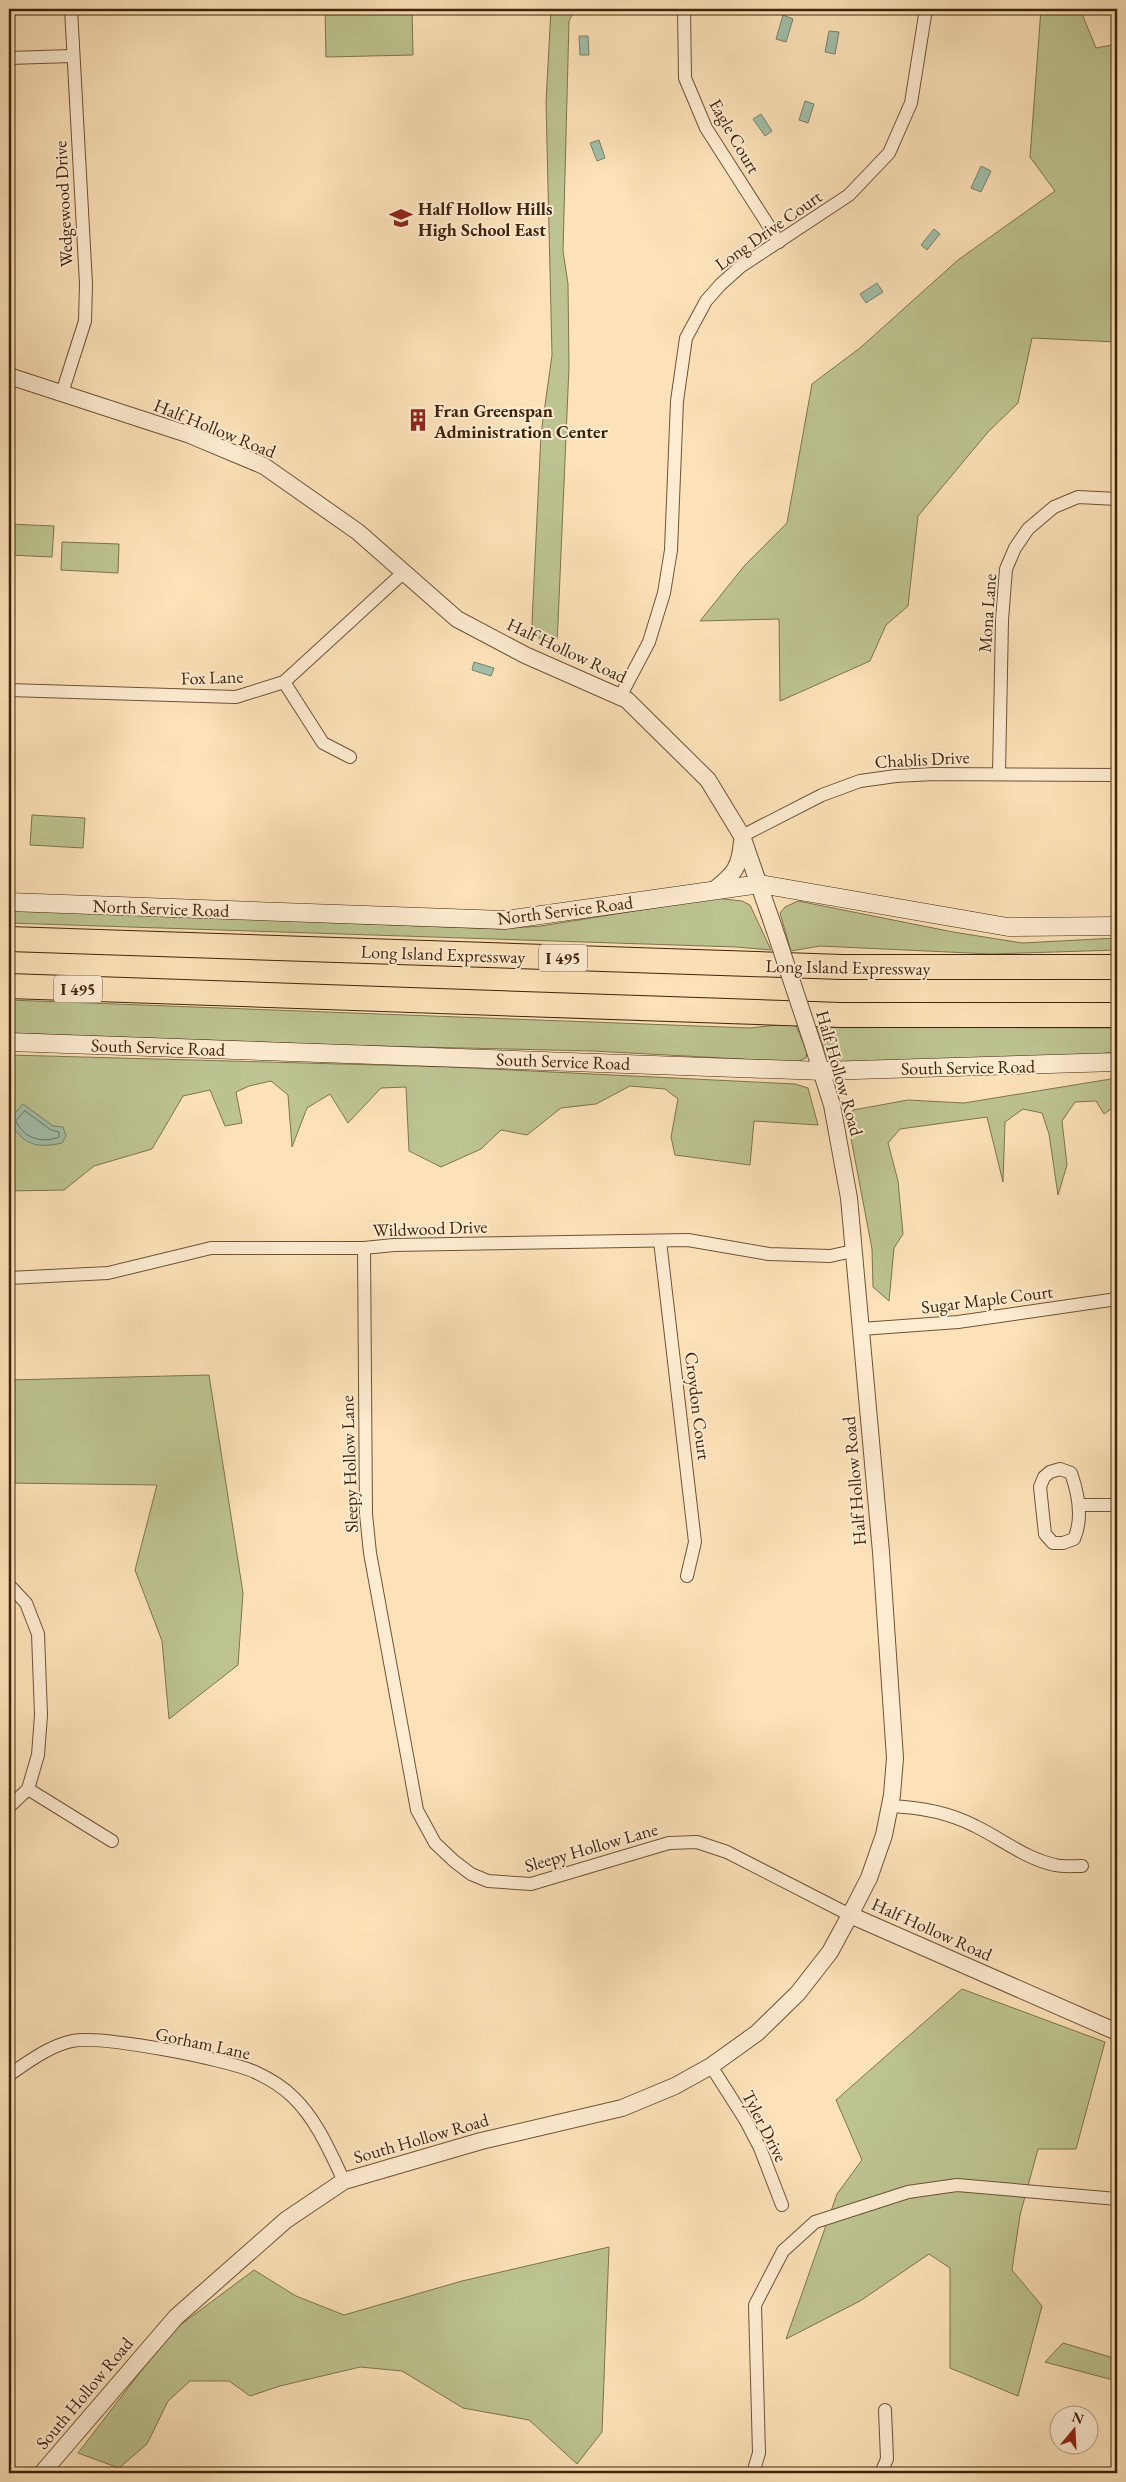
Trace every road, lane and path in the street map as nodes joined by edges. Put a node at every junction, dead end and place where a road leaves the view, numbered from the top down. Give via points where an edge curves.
1 (71, 9) edge
2 (684, 9) edge
3 (926, 9) edge
4 (72, 56) junction
5 (9, 58) edge
6 (779, 242) junction
7 (9, 376) edge
8 (62, 393) junction
9 (1117, 499) edge
10 (403, 573) junction
11 (284, 682) junction
12 (9, 690) edge
13 (620, 697) junction
14 (350, 758) dead end
15 (999, 774) junction
16 (1117, 774) edge
17 (742, 836) junction
18 (760, 884) junction
19 (714, 890) junction
20 (9, 902) edge
21 (1117, 926) edge
22 (9, 939) edge
23 (1117, 968) edge
24 (9, 986) edge
25 (1117, 1015) edge
26 (9, 1042) edge
27 (1117, 1062) edge
28 (823, 1071) junction
29 (660, 1241) junction
30 (364, 1248) junction
31 (853, 1251) junction
32 (9, 1278) edge
33 (1117, 1298) edge
34 (861, 1329) junction
35 (1079, 1505) junction
36 (1117, 1505) edge
37 (687, 1576) dead end
38 (9, 1585) edge
39 (28, 1789) junction
40 (889, 1806) junction
41 (9, 1807) edge
42 (112, 1841) dead end
43 (1082, 1866) dead end
44 (850, 1915) junction
45 (1117, 2032) edge
46 (711, 2066) junction
47 (9, 2075) edge
48 (344, 2181) junction
49 (1117, 2199) edge
50 (782, 2206) dead end
51 (885, 2410) dead end
52 (42, 2473) edge
53 (753, 2473) edge
54 (881, 2473) edge

1 - 4 street, Wedgewood Drive
2 - 6 street, Eagle Court via 686,78 706,128
3 - 6 street, Long Drive Court via 911,103 889,153 849,195
4 - 5 street
4 - 8 street, Wedgewood Drive via 86,284 85,321
6 - 13 street, Long Drive Court via 720,284 706,301 686,338 677,401 671,541 664,593 649,642
7 - 8 street, Half Hollow Road
8 - 10 street, Half Hollow Road via 190,436 264,466 358,532
9 - 15 street, Mona Lane via 1078,497 1054,507 1028,529 1015,548 1006,569 1002,620
10 - 11 street, Fox Lane
10 - 13 street, Half Hollow Road via 457,619 525,655
11 - 12 street, Fox Lane via 236,697
11 - 14 street via 323,743
13 - 17 street, Half Hollow Road via 627,700 708,780
15 - 16 street, Chablis Drive
15 - 17 street, Chablis Drive via 860,780 822,795
17 - 18 street, Half Hollow Road
17 - 19 street via 737,869
18 - 19 main road, North Service Road
18 - 21 main road, North Service Road via 1008,927
18 - 28 street, Half Hollow Road, bridge
19 - 20 main road, North Service Road via 506,920
22 - 23 highway, Long Island Expressway / I 495 via 842,967
24 - 25 highway, I 495 via 841,1015
26 - 28 main road, South Service Road
27 - 28 main road, South Service Road
28 - 31 street, Half Hollow Road via 849,1198
29 - 30 street, Wildwood Drive via 394,1244
29 - 31 street, Wildwood Drive via 688,1240 770,1254 830,1256
29 - 37 street, Croydon Court via 695,1542
30 - 32 street, Wildwood Drive via 211,1248 108,1272
30 - 44 street, Sleepy Hollow Lane via 366,1514 370,1553 417,1810 435,1842 471,1874 488,1881 531,1884 669,1842 697,1842 727,1852
31 - 34 street, Half Hollow Road
33 - 34 street, Sugar Maple Court via 958,1322
34 - 40 street, Half Hollow Road via 895,1758
35 - 35 street via 1071,1473 1060,1469 1044,1477 1040,1487 1045,1534 1053,1543 1074,1539 1079,1529
35 - 36 street
38 - 39 street via 26,1603 38,1634 41,1715 38,1756
39 - 41 street
39 - 42 street
40 - 43 street via 946,1814 974,1825 1034,1859 1057,1866
40 - 44 street, Half Hollow Road via 884,1835 869,1878
44 - 45 street, Half Hollow Road
44 - 46 street, South Hollow Road via 830,1952 798,1993 757,2033
46 - 48 street, South Hollow Road via 675,2086 622,2108 465,2145
46 - 50 street, Tyler Drive via 760,2148
47 - 48 street, Gorham Lane via 57,2046 88,2040 190,2056 253,2071 292,2096 306,2112 320,2132
48 - 52 street, South Hollow Road via 286,2220 176,2317
49 - 53 street via 957,2185 908,2192 815,2222 784,2251 755,2305 759,2453
51 - 54 street via 887,2459

